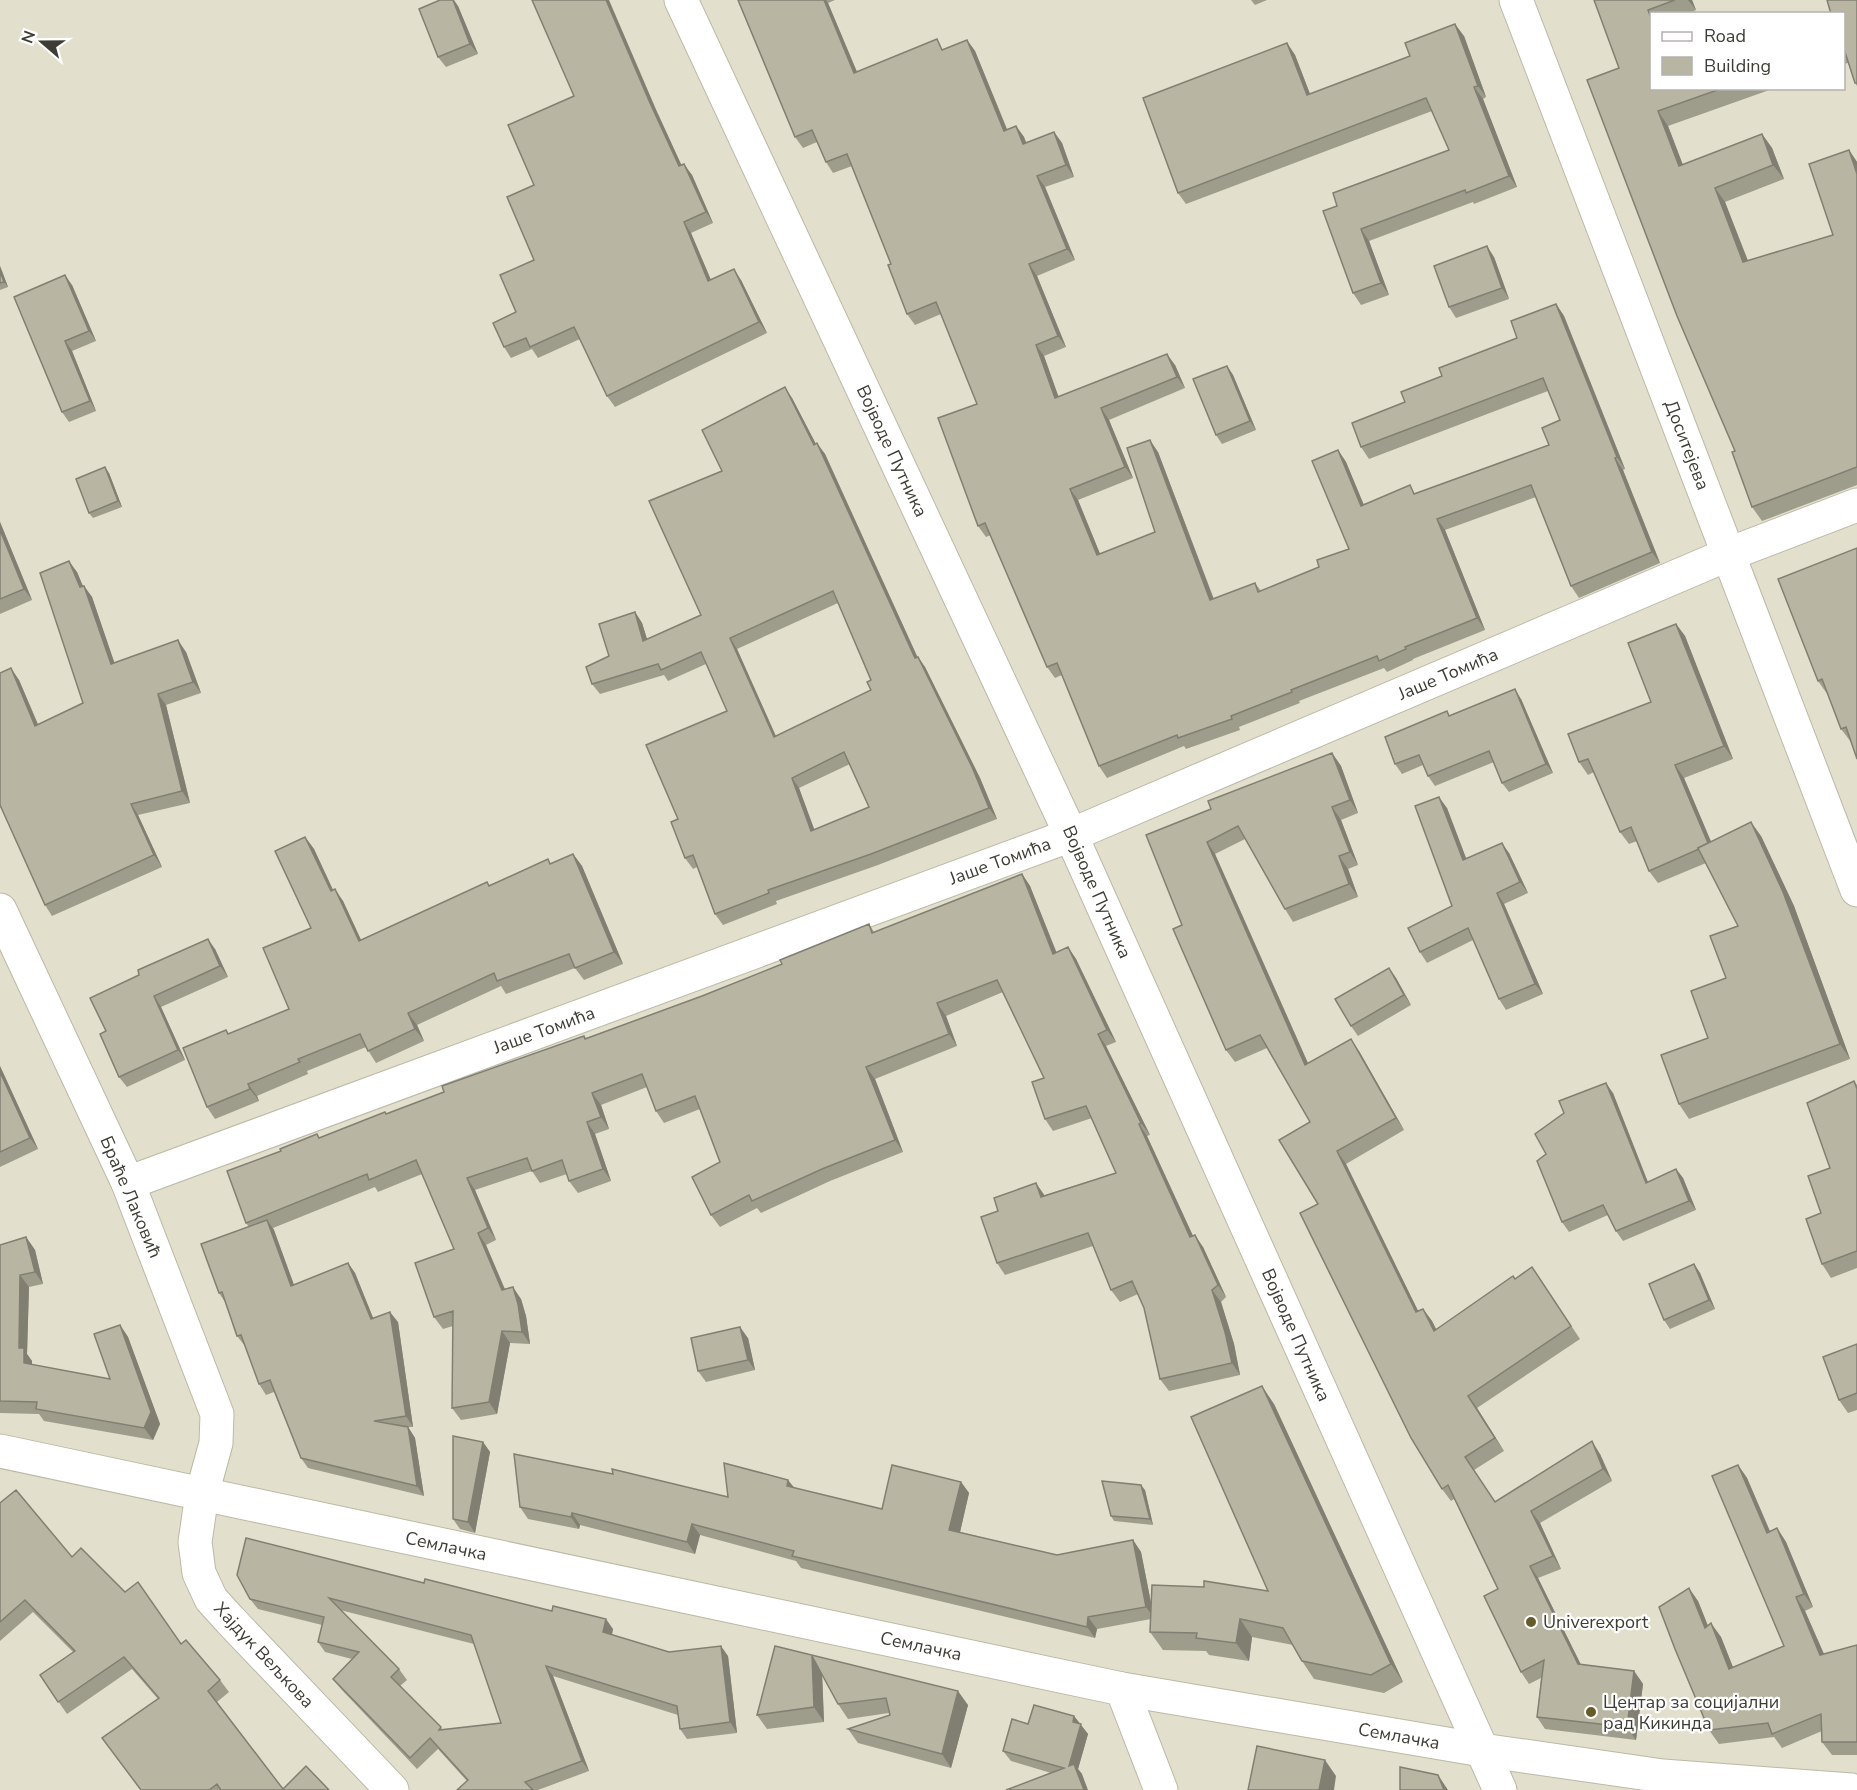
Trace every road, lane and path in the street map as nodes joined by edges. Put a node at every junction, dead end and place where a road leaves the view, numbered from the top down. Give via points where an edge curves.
1 (681, 0) edge
2 (1516, 0) edge
3 (1857, 505) edge
4 (1729, 554) junction
5 (1071, 835) junction
6 (1857, 890) edge
7 (0, 910) edge
8 (128, 1183) junction
9 (0, 1451) edge
10 (202, 1494) junction
11 (1122, 1689) junction
12 (1482, 1750) junction
13 (392, 1790) edge
14 (1161, 1790) edge
15 (1500, 1790) edge
16 (1851, 1790) edge

1 - 5 street, Војводе Путника
2 - 4 street, Доситејева
3 - 4 street, Јаше Томића
4 - 5 street, Јаше Томића
4 - 6 street, Доситејева
5 - 8 street, Јаше Томића
5 - 12 street, Војводе Путника
7 - 8 street, Браће Лаковић
8 - 10 street, Браће Лаковић via 217,1414 216,1443
9 - 10 street, Семлачка
10 - 11 street, Семлачка
10 - 13 street, Хајдук Вељкова via 196,1562 211,1599
11 - 12 street, Семлачка
11 - 14 street
12 - 15 street, Војводе Путника
12 - 16 street, Семлачка via 1663,1776

